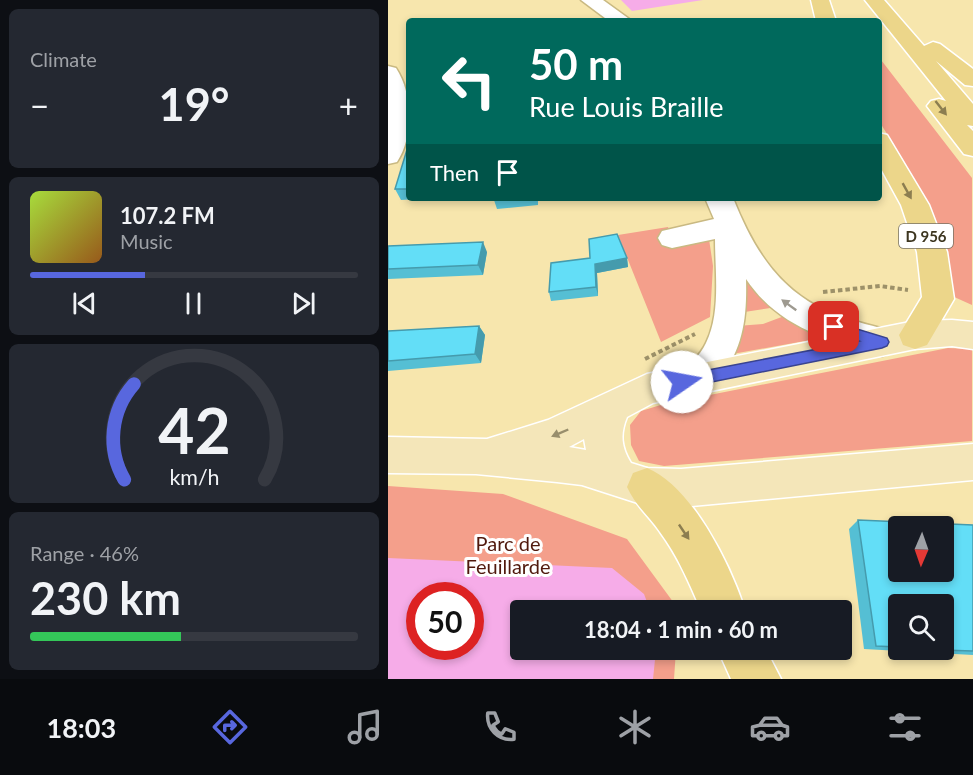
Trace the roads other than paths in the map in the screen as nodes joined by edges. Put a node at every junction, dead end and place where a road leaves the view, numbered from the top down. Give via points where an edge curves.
1 (590, 0) edge
2 (820, 0) edge
3 (855, 0) edge
4 (877, 15) edge
5 (617, 18) edge
6 (825, 18) edge
7 (882, 20) edge
8 (882, 22) edge
9 (388, 73) edge
10 (973, 80) edge
11 (973, 119) edge
12 (882, 147) edge
13 (973, 148) edge
14 (388, 156) edge
15 (724, 212) edge
16 (672, 238) dead end
17 (915, 335) junction
18 (973, 336) edge
19 (882, 342) junction
20 (699, 378) junction
21 (613, 408) junction
22 (388, 455) edge
23 (476, 456) junction
24 (973, 462) edge
25 (632, 482) junction
26 (719, 600) edge
27 (747, 660) edge
28 (757, 679) edge

1 - 5 street
2 - 6 highway
3 - 4 highway
4 - 10 highway via 919,36
7 - 11 highway
8 -> 13 highway
9 - 14 street via 397,93 398,127
12 -> 17 highway, D 956 via 915,205 931,252 938,299
15 - 16 street
19 -> 15 street via 846,332 790,307 758,272
15 - 20 street via 730,289 727,331 718,353
17 - 18 main road
17 - 19 main road
19 - 20 main road
20 - 21 main road via 647,389
21 -> 23 main road via 554,436
21 - 25 main road via 603,425 602,448
22 - 23 main road
23 - 25 main road via 557,464
24 - 25 main road via 681,488
25 -> 26 highway via 674,517 698,553
27 - 28 highway

